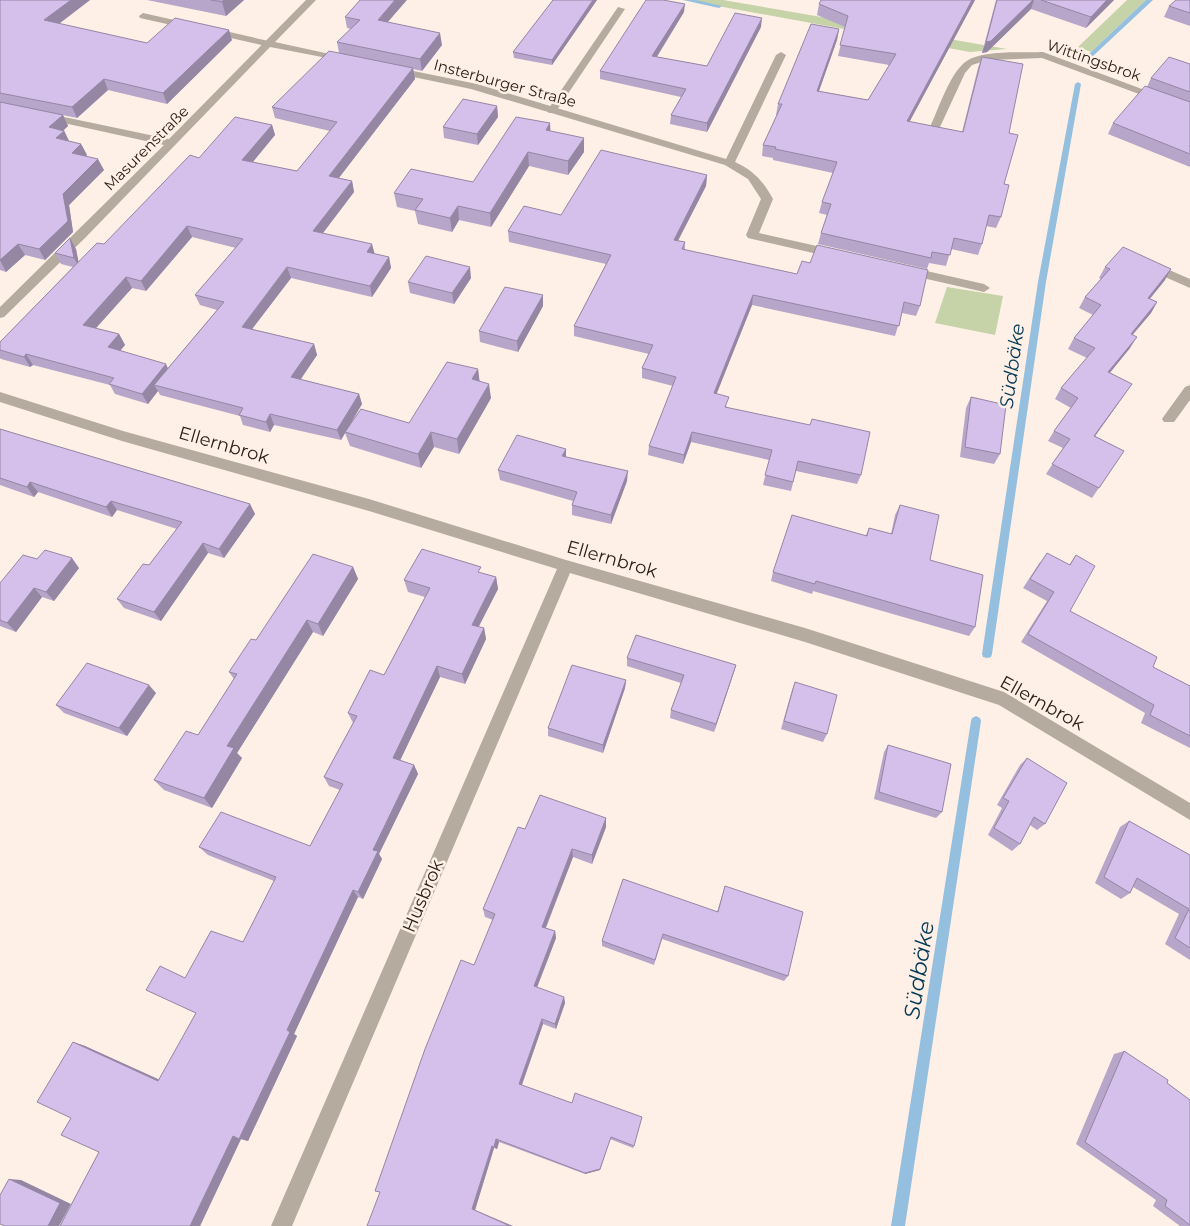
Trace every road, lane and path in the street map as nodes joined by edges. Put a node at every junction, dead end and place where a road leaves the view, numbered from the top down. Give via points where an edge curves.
1 (311, 0) edge
2 (621, 8) dead end
3 (143, 16) dead end
4 (270, 44) junction
5 (781, 55) dead end
6 (357, 62) edge
7 (386, 68) edge
8 (1190, 110) edge
9 (552, 111) junction
10 (32, 113) edge
11 (935, 127) edge
12 (171, 143) junction
13 (729, 163) junction
14 (849, 257) edge
15 (1137, 260) edge
16 (897, 268) edge
17 (1190, 284) edge
18 (984, 288) dead end
19 (0, 314) edge
20 (1190, 390) edge
21 (0, 397) edge
22 (1169, 420) dead end
23 (566, 566) junction
24 (1190, 812) edge
25 (281, 1226) edge

1 - 4 street, Masurenstraße
2 - 9 lane
3 - 4 lane
4 - 6 street
4 - 12 street, Masurenstraße
5 - 13 street
7 - 9 street, Insterburger Straße via 473,86
8 - 11 street, Wittingsbrok via 1043,55 987,57 970,63 961,72
9 - 13 street, Insterburger Straße
10 - 12 street
12 - 19 street, Masurenstraße
13 - 14 street, Insterburger Straße via 748,172 767,199 752,235
15 - 17 street
16 - 18 street
20 - 22 street
21 - 23 street, Ellernbrok
23 - 24 street, Ellernbrok via 805,635 1004,699
23 - 25 street, Husbrok

